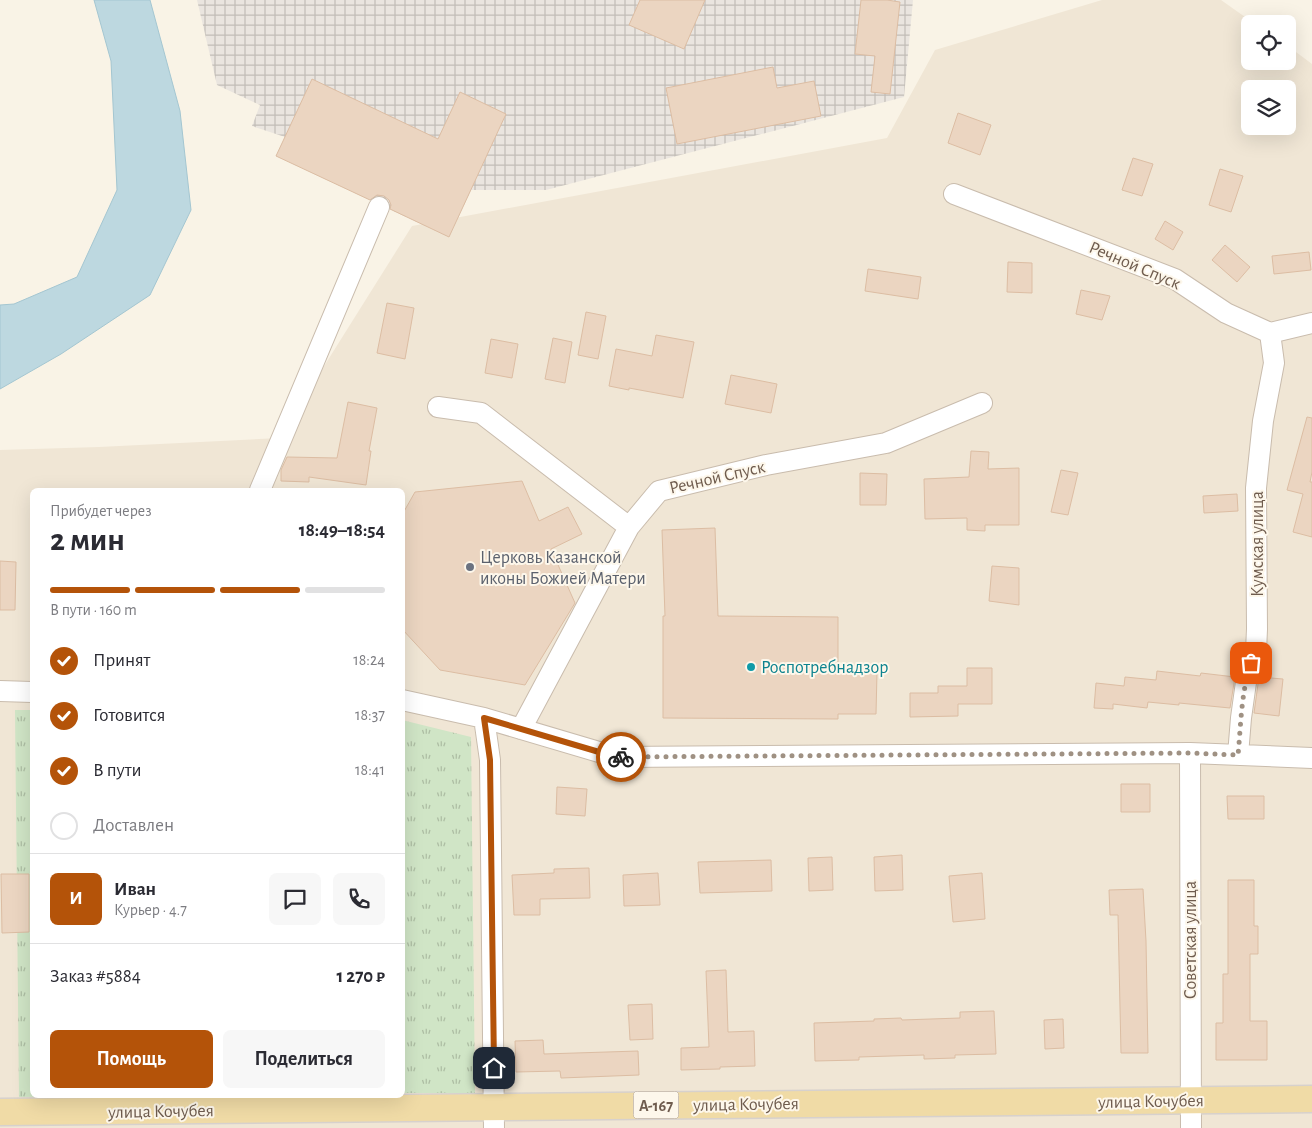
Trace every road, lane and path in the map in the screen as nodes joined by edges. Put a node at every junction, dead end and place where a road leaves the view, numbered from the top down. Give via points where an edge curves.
1 (954, 194) dead end
2 (379, 207) dead end
3 (1312, 323) edge
4 (1270, 333) junction
5 (982, 403) dead end
6 (438, 407) dead end
7 (261, 488) edge
8 (629, 527) junction
9 (0, 691) edge
10 (30, 692) edge
11 (405, 701) edge
12 (484, 718) junction
13 (521, 729) junction
14 (1190, 753) junction
15 (1238, 755) junction
16 (1312, 758) edge
17 (1312, 1099) edge
18 (1191, 1100) junction
19 (0, 1112) edge
20 (494, 1117) edge
21 (1191, 1128) edge

1 - 4 street, Речной Спуск via 1175,279 1226,313
2 - 7 street
3 - 4 street
4 - 15 street, Кумская улица via 1274,363 1263,421 1256,488 1256,651 1247,675
5 - 8 street, Речной Спуск via 886,443 766,465 659,491
6 - 8 street via 481,413
8 - 13 street, Речной Спуск
9 - 10 street
11 - 12 street
12 - 13 street
12 - 20 street via 490,760
13 - 14 street via 616,757
14 - 15 street
14 - 18 street, Советская улица
15 - 16 street
17 - 18 main road, улица Кочубея / А-167
18 - 20 main road, улица Кочубея / А-167
18 - 21 street, Советская улица
19 - 20 main road, улица Кочубея / А-167

